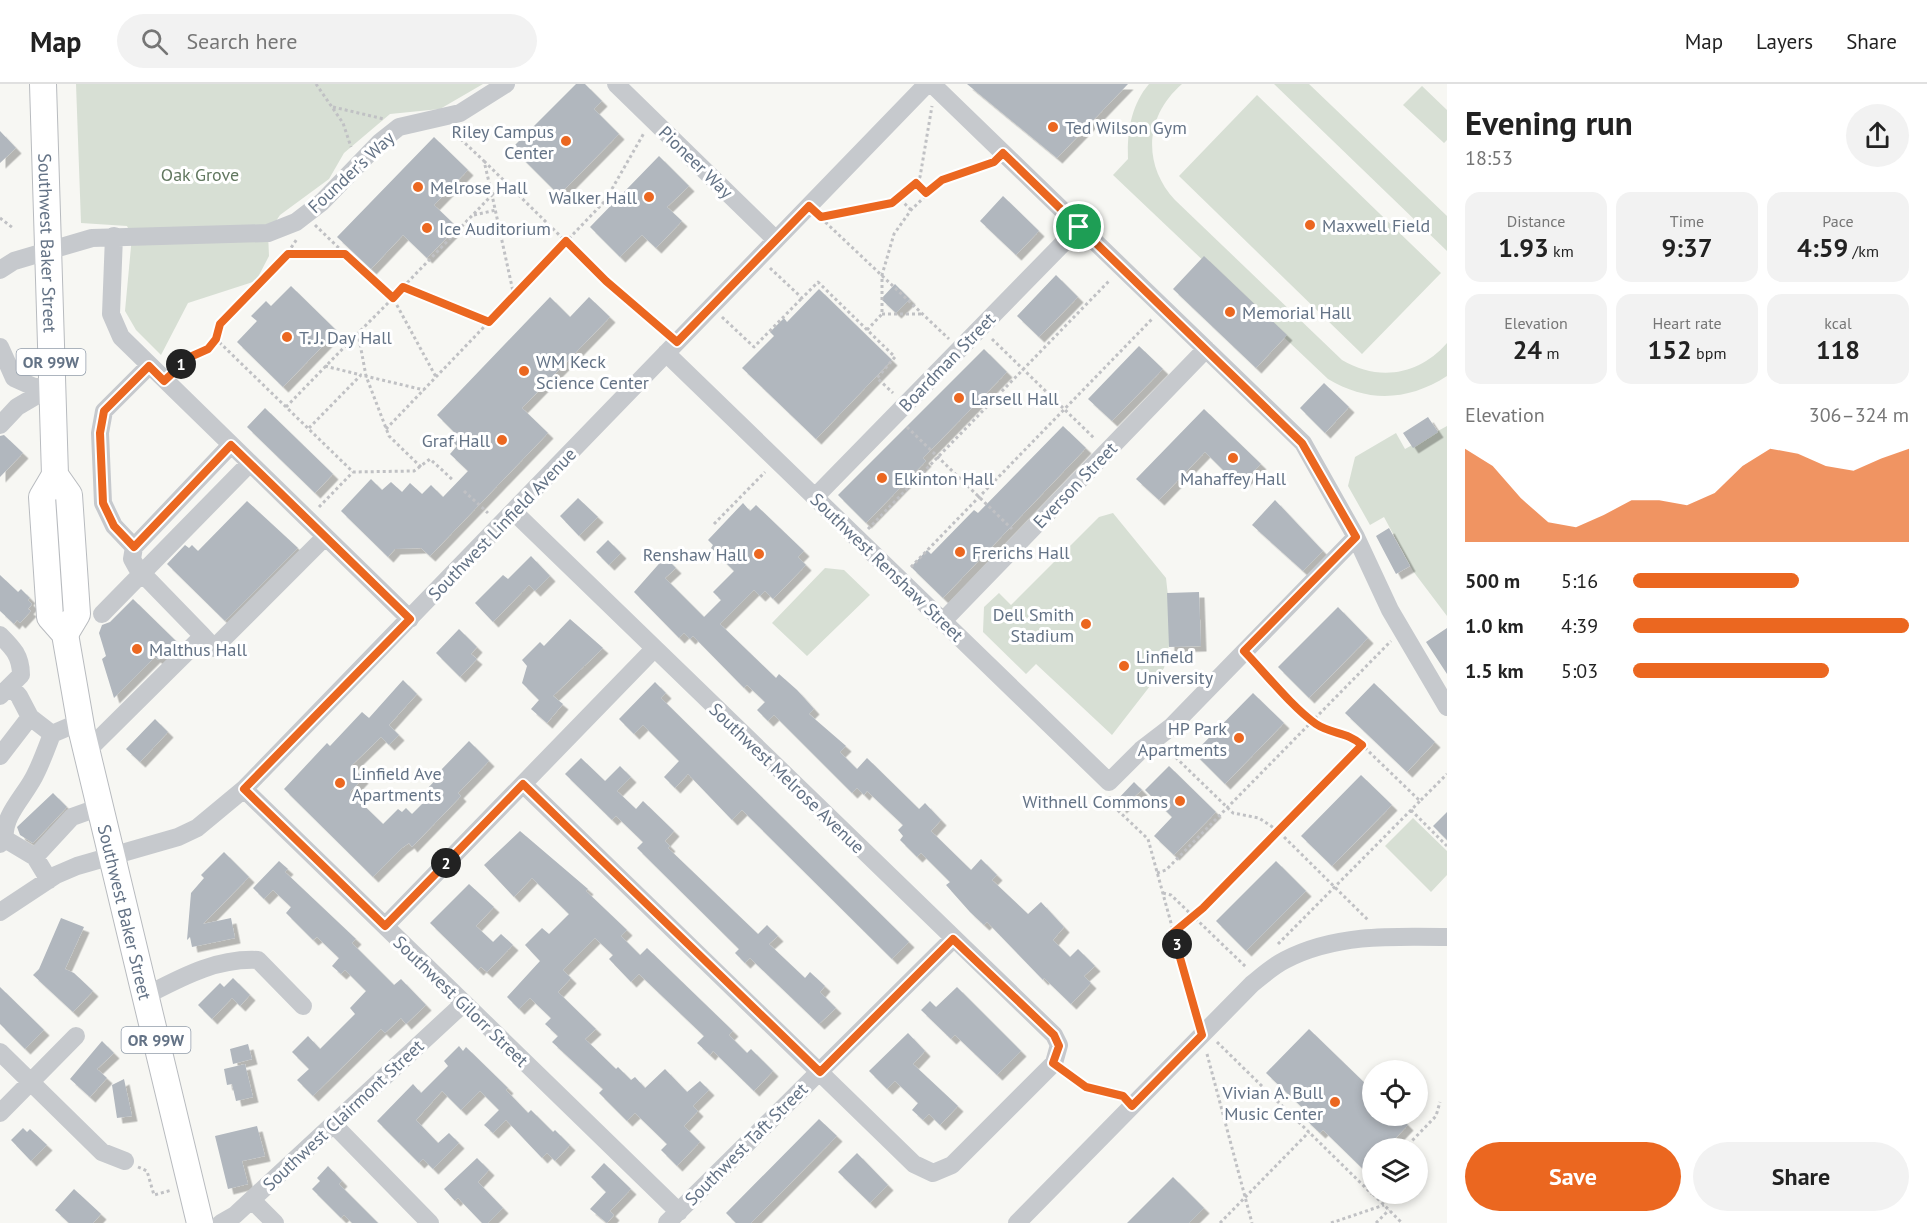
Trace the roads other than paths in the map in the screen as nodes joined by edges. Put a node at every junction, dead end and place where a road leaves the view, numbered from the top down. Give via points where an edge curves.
1 (43, 84) edge
2 (506, 84) edge
3 (616, 84) edge
4 (927, 84) edge
5 (937, 89) edge
6 (1079, 227) junction
7 (114, 236) junction
8 (776, 240) junction
9 (47, 250) junction
10 (0, 270) edge
11 (0, 346) edge
12 (671, 348) junction
13 (1206, 349) junction
14 (149, 366) junction
15 (52, 387) junction
16 (0, 425) edge
17 (231, 445) junction
18 (249, 463) junction
19 (814, 497) junction
20 (514, 512) junction
21 (325, 537) junction
22 (1356, 537) junction
23 (134, 547) junction
24 (143, 574) junction
25 (102, 614) dead end
26 (410, 619) junction
27 (943, 621) junction
28 (0, 635) edge
29 (203, 636) junction
30 (654, 649) junction
31 (5, 691) edge
32 (1447, 707) edge
33 (30, 717) junction
34 (80, 722) junction
35 (52, 734) junction
36 (87, 751) junction
37 (0, 756) edge
38 (523, 784) junction
39 (244, 789) junction
40 (100, 807) junction
41 (3, 842) edge
42 (35, 857) junction
43 (112, 857) junction
44 (49, 880) junction
45 (0, 912) edge
46 (385, 926) junction
47 (1447, 937) edge
48 (953, 939) junction
49 (145, 996) junction
50 (464, 1003) junction
51 (303, 1006) dead end
52 (76, 1036) dead end
53 (0, 1052) edge
54 (820, 1072) junction
55 (31, 1082) junction
56 (0, 1113) edge
57 (333, 1124) junction
58 (125, 1161) road end
59 (252, 1200) junction
60 (677, 1218) edge
61 (200, 1223) edge
62 (221, 1223) edge
63 (275, 1223) edge
64 (430, 1223) edge
65 (1017, 1223) edge

1 - 9 highway, Southwest Baker Street / OR 99W
2 - 7 street, Founder's Way via 460,113 399,127 322,202 296,222 268,233
3 - 8 street, Pioneer Way
4 - 8 street, Southwest Linfield Avenue via 815,212
5 - 6 street
6 - 13 street
6 - 19 street, Boardman Street
7 - 9 street, Founder's Way
7 - 14 street via 111,314 121,337
8 - 12 street, Southwest Linfield Avenue
9 - 10 street, Founder's Way
9 - 15 highway, Southwest Baker Street / OR 99W
11 - 15 street via 14,378 34,387
12 - 19 street, Southwest Renshaw Street
12 - 20 street, Southwest Linfield Avenue
13 - 22 street via 1302,443
13 - 27 street, Everson Street
14 - 17 street
14 - 23 street via 104,411 100,433 103,503 114,526
15 - 16 street via 17,407
15 - 34 highway, Southwest Baker Street / OR 99W via 55,475 42,497 45,558 50,617 65,634
17 - 18 street
17 - 23 street
18 - 21 street
18 - 24 street
19 - 27 street, Southwest Renshaw Street
20 - 26 street, Southwest Linfield Avenue
20 - 30 street, Southwest Melrose Avenue
21 - 26 street
21 - 29 street via 214,648
22 - 27 street, Southwest Renshaw Street via 1171,727 1109,782
22 - 32 street via 1404,635
23 - 24 street via 132,559
24 - 25 street
24 - 29 street
26 - 39 street, Southwest Linfield Avenue
28 - 31 street via 21,661 21,675
29 - 36 street
30 - 38 street
30 - 48 street, Southwest Melrose Avenue
31 - 33 street via 19,696
33 - 35 street
33 - 37 street
34 - 35 street
34 - 36 highway, Southwest Baker Street / OR 99W
35 - 41 street via 36,775 4,830
36 - 40 highway, Southwest Baker Street / OR 99W
38 - 46 street
38 - 54 street
39 - 43 street, Southwest Linfield Avenue via 197,828
39 - 46 street, Southwest Gilorr Street
40 - 42 street via 72,817
40 - 43 highway, Southwest Baker Street / OR 99W
41 - 42 street
42 - 44 street
43 - 44 street, Southwest Linfield Avenue via 77,866
43 - 49 highway, Southwest Baker Street / OR 99W
44 - 45 street, Southwest Linfield Avenue
46 - 50 street, Southwest Gilorr Street
47 - 65 street via 1371,937 1313,947 1283,961 1252,984
48 - 54 street, Southwest Taft Street
48 - 54 street, Southwest Melrose Avenue via 1054,1035 1056,1054 952,1165 933,1173 914,1164
49 - 51 street via 210,965 234,959 258,960
49 - 61 highway, Southwest Baker Street / OR 99W
50 - 57 street, Southwest Clairmont Street
50 - 60 street, Southwest Gilorr Street
52 - 55 street
53 - 55 street
54 - 60 street, Southwest Taft Street
55 - 56 street
55 - 58 street via 102,1152
57 - 59 street, Southwest Clairmont Street
57 - 64 street
59 - 62 street, Southwest Clairmont Street
59 - 63 street

